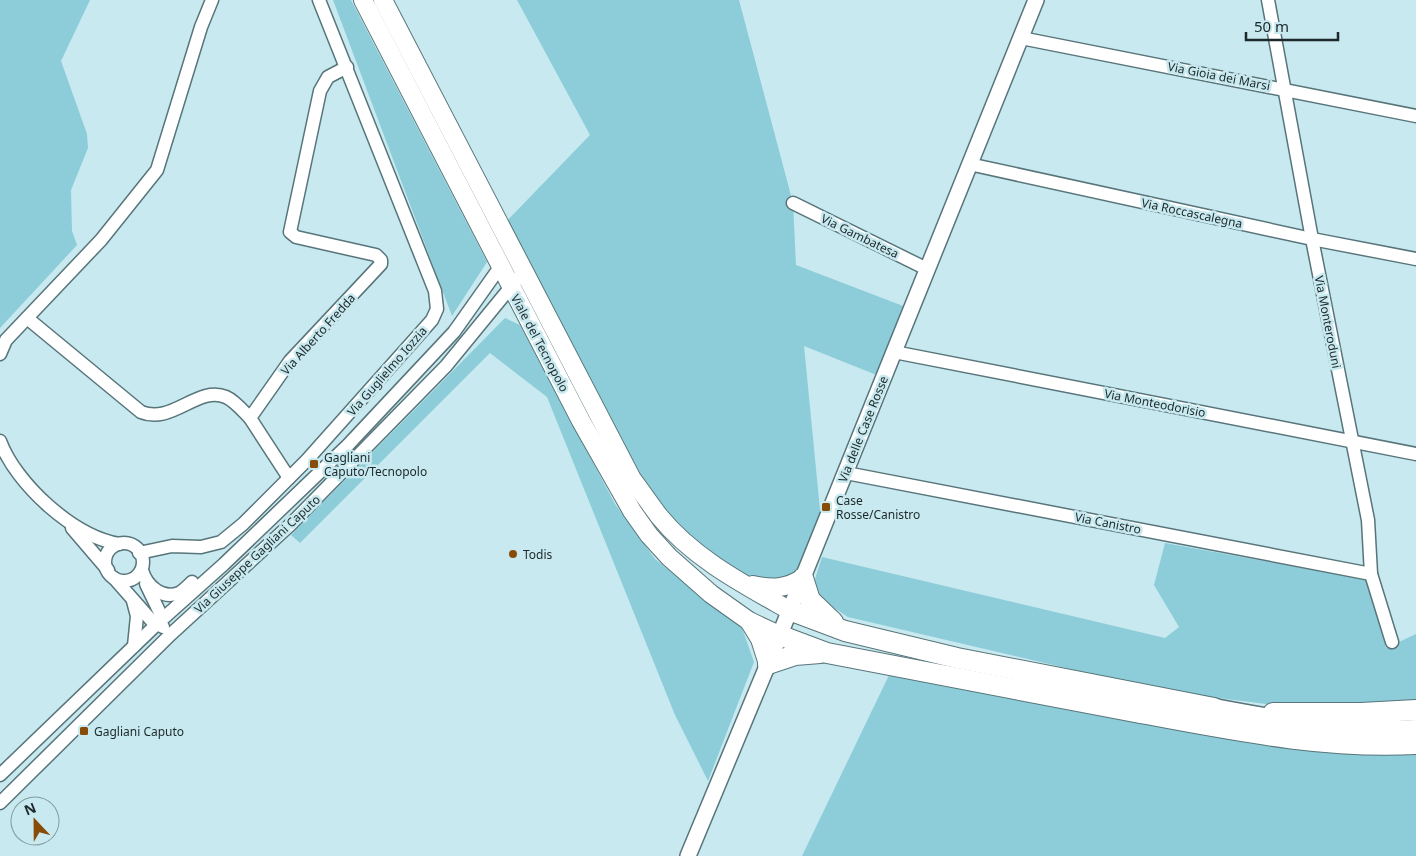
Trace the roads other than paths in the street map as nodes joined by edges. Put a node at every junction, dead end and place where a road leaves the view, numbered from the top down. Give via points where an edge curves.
1 (212, 0) edge
2 (319, 0) edge
3 (363, 0) edge
4 (383, 0) edge
5 (1036, 0) edge
6 (1268, 0) edge
7 (1021, 38) junction
8 (347, 67) junction
9 (174, 72) dead end
10 (188, 74) junction
11 (1285, 89) junction
12 (1416, 116) edge
13 (969, 164) junction
14 (793, 203) dead end
15 (1312, 239) junction
16 (1416, 259) edge
17 (500, 266) junction
18 (927, 269) junction
19 (523, 272) junction
20 (511, 287) junction
21 (27, 318) junction
22 (894, 352) junction
23 (0, 354) edge
24 (250, 418) junction
25 (0, 441) edge
26 (1352, 442) junction
27 (1416, 454) edge
28 (846, 473) junction
29 (289, 478) junction
30 (63, 517) junction
31 (119, 544) junction
32 (140, 553) junction
33 (224, 564) junction
34 (1371, 574) junction
35 (112, 575) junction
36 (144, 575) junction
37 (803, 578) junction
38 (738, 581) junction
39 (132, 598) junction
40 (789, 610) junction
41 (749, 620) junction
42 (158, 622) junction
43 (845, 631) junction
44 (170, 635) junction
45 (779, 635) junction
46 (1392, 642) dead end
47 (134, 646) junction
48 (827, 653) junction
49 (768, 664) junction
50 (1198, 707) junction
51 (1416, 710) edge
52 (1416, 732) edge
53 (1416, 744) edge
54 (0, 775) edge
55 (0, 803) edge
56 (688, 856) edge

1 - 10 street
2 - 8 street, Via Guglielmo Iozzia
3 - 17 main road, Viale del Tecnopolo
4 - 19 main road, Viale del Tecnopolo
5 - 7 street, Via delle Case Rosse
6 - 11 street, Via Monteroduni
7 - 11 street, Via Gioia dei Marsi
7 - 13 street, Via delle Case Rosse
8 - 24 street, Via Alberto Fredda via 328,77 320,91 290,232 296,237 376,254 381,264 290,361
8 - 29 street, Via Guglielmo Iozzia via 435,291 436,309 432,320
9 - 10 street
10 - 21 street via 157,170 101,240
11 - 12 street, Via Gioia dei Marsi
11 - 15 street, Via Monteroduni
13 - 15 street, Via Roccascalegna
13 - 18 street, Via delle Case Rosse
14 - 18 street, Via Gambatesa
15 - 16 street, Via Roccascalegna
15 - 26 street, Via Monteroduni
17 - 20 main road, Viale del Tecnopolo
17 - 33 street, Via Giuseppe Gagliani Caputo via 454,332 415,375 348,445
18 - 22 street, Via delle Case Rosse
19 - 20 street, Via Giuseppe Gagliani Caputo
19 - 38 main road, Viale del Tecnopolo via 632,479 677,534
20 - 41 main road, Viale del Tecnopolo via 581,421 649,535 711,594
20 - 44 street, Via Giuseppe Gagliani Caputo via 446,366 291,524
21 - 23 street via 6,340
21 - 24 street via 140,412 152,416 164,414 205,396 219,394 230,399
22 - 26 street, Via Monteodorisio
22 - 28 street, Via delle Case Rosse
24 - 29 street
25 - 30 street via 21,476
26 - 27 street, Via Monteodorisio
26 - 34 street, Via Monteroduni via 1368,520
28 - 34 street, Via Canistro
28 - 37 street, Via delle Case Rosse
29 - 32 street, Via Guglielmo Iozzia via 221,542 201,547 172,546
30 - 31 street via 95,538
30 - 35 street
31 - 32 street via 130,544
31 - 35 street via 107,552 105,560
32 - 36 street
33 - 36 street via 202,574 179,593 168,595 156,591
33 - 42 street, Via Giuseppe Gagliani Caputo
34 - 46 street, Via Monteroduni
35 - 36 street via 126,580
35 - 39 street
36 - 42 street via 160,613
37 - 38 main road via 777,588
37 - 40 street, Via delle Case Rosse
37 - 43 highway via 816,607
38 - 40 main road, Viale del Tecnopolo
39 - 42 street via 151,620
39 - 47 street via 137,616
40 - 43 highway
40 - 45 street, Via delle Case Rosse
41 - 45 main road, Viale del Tecnopolo
41 - 49 main road via 760,639
42 - 44 street
42 - 47 street, Via Giuseppe Gagliani Caputo
43 - 50 highway via 957,658
44 - 55 street, Via Giuseppe Gagliani Caputo
45 - 48 highway
45 - 49 street, Via delle Case Rosse
47 - 54 street, Via Giuseppe Gagliani Caputo
48 - 49 highway via 795,655
48 - 53 highway via 1308,742 1379,746
49 - 56 street, Via delle Case Rosse
50 - 51 highway via 1305,714
50 - 52 highway via 1306,728 1375,734

